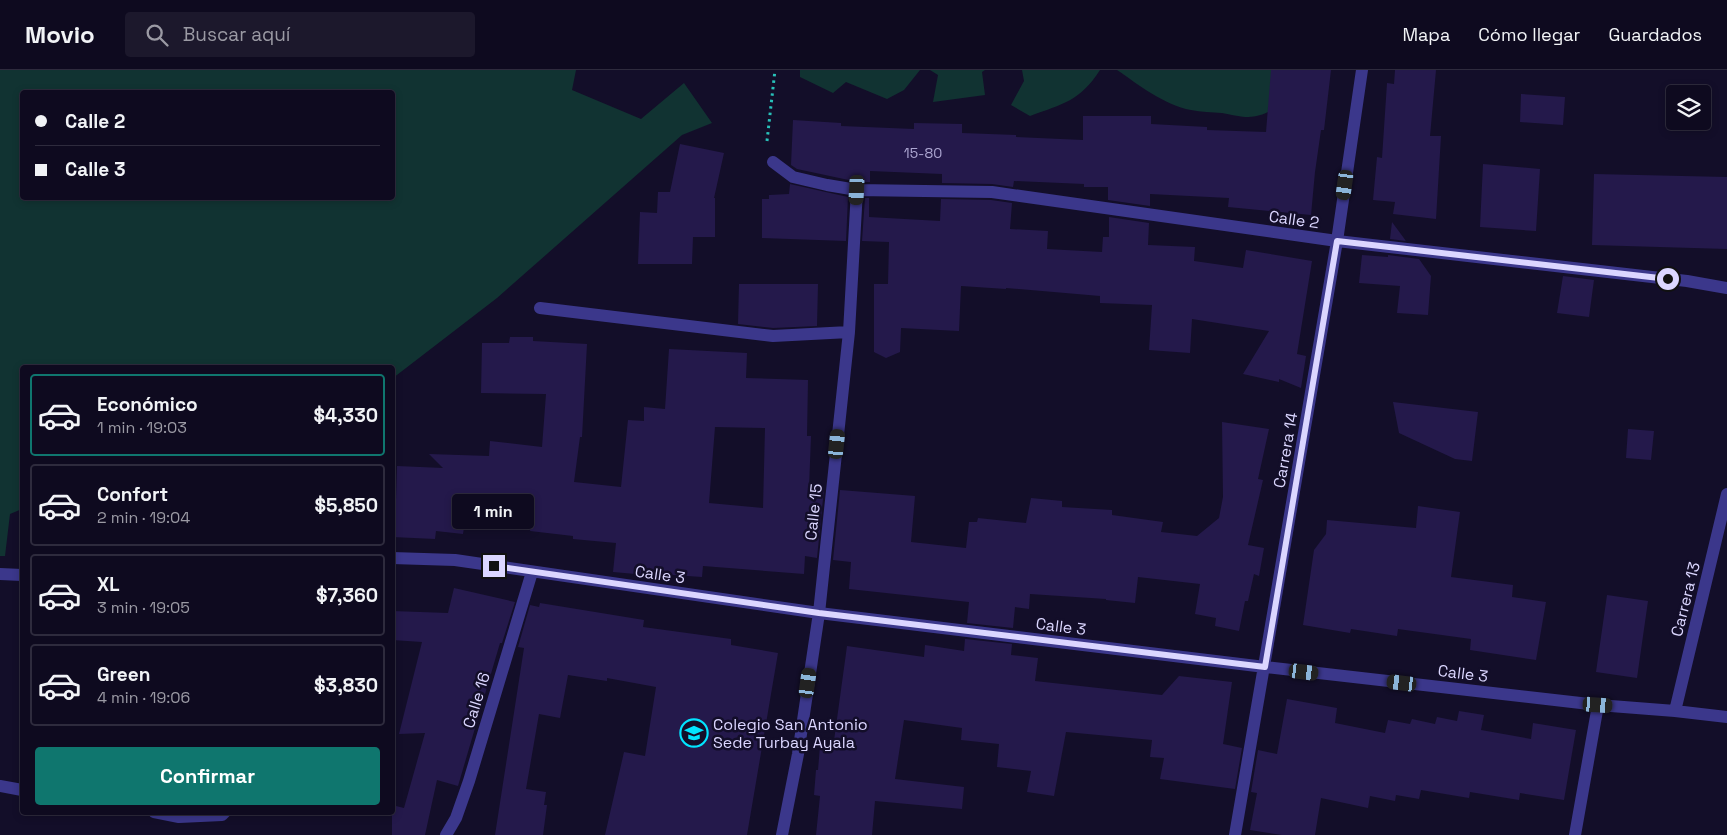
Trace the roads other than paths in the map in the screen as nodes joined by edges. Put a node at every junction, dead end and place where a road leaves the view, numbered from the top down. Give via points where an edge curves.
1 (1362, 70) edge
2 (773, 162) road end
3 (857, 190) junction
4 (1337, 241) junction
5 (1727, 288) edge
6 (540, 308) dead end
7 (849, 332) junction
8 (1727, 494) edge
9 (395, 558) edge
10 (532, 572) junction
11 (0, 574) edge
12 (20, 575) edge
13 (819, 613) junction
14 (1265, 667) junction
15 (1598, 705) junction
16 (1674, 711) junction
17 (1727, 717) edge
18 (0, 786) edge
19 (20, 790) edge
20 (169, 815) edge
21 (222, 815) edge
22 (446, 835) edge
23 (782, 835) edge
24 (1235, 835) edge
25 (1575, 835) edge

1 - 4 street, Carrera 14
2 - 3 street, Calle 2 via 793,177
3 - 4 street, Calle 2 via 992,192
3 - 7 street, Calle 15
4 - 5 street, Calle 2
4 - 14 street, Carrera 14
6 - 7 street via 773,336
7 - 13 street, Calle 15
8 - 16 street, Carrera 13
9 - 10 street, Calle 3 via 455,560
10 - 13 street, Calle 3
10 - 22 street, Calle 16 via 469,781 456,818
11 - 12 street
13 - 14 street, Calle 3
13 - 23 street, Calle 15
14 - 15 street, Calle 3
14 - 24 street, Carrera 14
15 - 16 street, Calle 3
15 - 25 street
16 - 17 street, Calle 3
18 - 19 street
20 - 21 street

